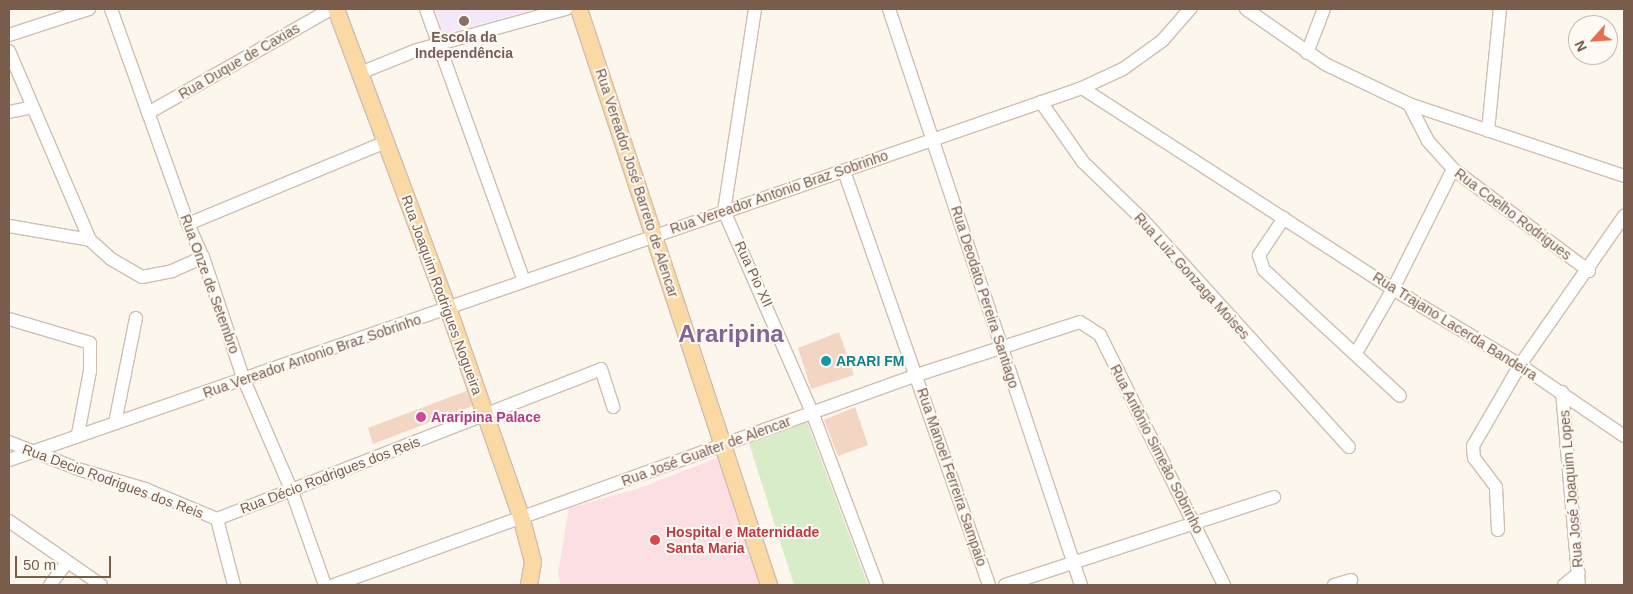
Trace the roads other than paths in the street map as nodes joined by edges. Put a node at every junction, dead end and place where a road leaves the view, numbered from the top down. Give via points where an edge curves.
1 (89, 9) edge
2 (111, 9) edge
3 (331, 9) edge
4 (336, 9) edge
5 (426, 9) edge
6 (566, 9) edge
7 (579, 9) edge
8 (755, 9) edge
9 (889, 9) edge
10 (1190, 9) edge
11 (1246, 9) edge
12 (1324, 9) edge
13 (1500, 9) edge
14 (9, 35) edge
15 (438, 44) junction
16 (9, 51) edge
17 (1307, 53) junction
18 (360, 73) junction
19 (1082, 88) junction
20 (1041, 102) junction
21 (1409, 104) junction
22 (32, 107) junction
23 (9, 112) edge
24 (148, 113) junction
25 (1488, 131) junction
26 (933, 138) junction
27 (386, 142) junction
28 (1453, 169) junction
29 (844, 170) junction
30 (1624, 176) edge
31 (724, 211) junction
32 (1624, 216) edge
33 (1284, 218) junction
34 (188, 224) junction
35 (9, 226) edge
36 (654, 235) junction
37 (90, 240) junction
38 (202, 257) junction
39 (1589, 271) junction
40 (524, 281) junction
41 (1393, 289) junction
42 (448, 308) junction
43 (136, 318) dead end
44 (9, 319) edge
45 (1080, 322) joint
46 (1002, 346) junction
47 (1356, 353) junction
48 (1520, 366) junction
49 (917, 374) junction
50 (244, 380) junction
51 (1562, 392) junction
52 (1400, 396) dead end
53 (613, 407) dead end
54 (812, 412) junction
55 (485, 414) junction
56 (115, 423) junction
57 (78, 434) junction
58 (1624, 436) edge
59 (9, 442) edge
60 (722, 445) junction
61 (1349, 447) dead end
62 (29, 452) junction
63 (9, 460) edge
64 (291, 489) junction
65 (1274, 497) dead end
66 (521, 516) junction
67 (217, 519) junction
68 (9, 521) edge
69 (1194, 523) junction
70 (1498, 530) dead end
71 (1073, 561) junction
72 (66, 564) junction
73 (1579, 579) edge
74 (1351, 580) dead end
75 (50, 585) edge
76 (101, 585) edge
77 (234, 585) edge
78 (325, 585) edge
79 (334, 585) edge
80 (529, 585) edge
81 (769, 585) edge
82 (877, 585) edge
83 (988, 585) edge
84 (1005, 585) edge
85 (1081, 585) edge
86 (1224, 585) edge
87 (1334, 585) edge
88 (1564, 585) edge

1 - 14 street
2 - 24 street, Rua Onze de Setembro
3 - 24 street, Rua Duque de Caxias
4 - 18 main road, Rua Joaquim Rodrigues Nogueira
5 - 15 street
6 - 15 street
7 - 36 main road, Rua Vereador José Barreto de Alencar
8 - 31 street
9 - 26 street, Rua Deodato Pereira Santiago
10 - 19 street, Rua Vereador Antonio Braz Sobrinho via 1162,41 1123,69
11 - 17 street
12 - 17 street
13 - 25 street
15 - 18 street
15 - 40 street
16 - 22 street
17 - 21 street
18 - 27 main road, Rua Joaquim Rodrigues Nogueira
19 - 20 street, Rua Vereador Antonio Braz Sobrinho
19 - 33 street, Rua Trajano Lacerda Bandeira
20 - 26 street, Rua Vereador Antonio Braz Sobrinho
20 - 61 street, Rua Luiz Gonzaga Moises via 1083,162 1144,221
21 - 25 street
21 - 28 street, Rua Coelho Rodrigues via 1428,141
22 - 23 street
22 - 37 street
24 - 34 street, Rua Onze de Setembro
25 - 30 street
26 - 29 street, Rua Vereador Antonio Braz Sobrinho
26 - 46 street, Rua Deodato Pereira Santiago
27 - 34 street
27 - 42 main road, Rua Joaquim Rodrigues Nogueira
28 - 39 street, Rua Coelho Rodrigues
28 - 41 street
29 - 31 street, Rua Vereador Antonio Braz Sobrinho
29 - 49 street, Rua Manoel Ferreira Sampaio
31 - 36 street, Rua Vereador Antonio Braz Sobrinho
31 - 54 street, Rua Pio XII
32 - 39 street
33 - 41 street, Rua Trajano Lacerda Bandeira
33 - 47 street via 1262,249 1260,262
34 - 38 street, Rua Onze de Setembro
35 - 37 street
36 - 40 street, Rua Vereador Antonio Braz Sobrinho
36 - 60 main road, Rua Vereador José Barreto de Alencar
37 - 38 street via 111,259 142,277 172,271
38 - 50 street, Rua Onze de Setembro
39 - 48 street
40 - 42 street, Rua Vereador Antonio Braz Sobrinho
41 - 47 street
41 - 48 street, Rua Trajano Lacerda Bandeira
42 - 50 street, Rua Vereador Antonio Braz Sobrinho
42 - 55 main road, Rua Joaquim Rodrigues Nogueira
43 - 56 street
44 - 57 street via 90,343 90,371
45 - 46 street, Rua José Gualter de Alencar
45 - 69 street, Rua Antônio Simeão Sobrinho via 1100,335
46 - 49 street, Rua José Gualter de Alencar
46 - 71 street, Rua Deodato Pereira Santiago
47 - 52 street
48 - 51 street, Rua Trajano Lacerda Bandeira
48 - 70 street via 1473,446 1474,458 1496,487
49 - 54 street, Rua José Gualter de Alencar
49 - 83 street, Rua Manoel Ferreira Sampaio
50 - 56 street, Rua Vereador Antonio Braz Sobrinho
50 - 64 street, Rua Onze de Setembro
51 - 58 street, Rua Trajano Lacerda Bandeira
51 - 73 street, Rua José Joaquim Lopes
53 - 55 street, Rua Décio Rodrigues dos Reis via 601,369
54 - 60 street, Rua José Gualter de Alencar
54 - 82 street, Rua Pio XII
55 - 64 street, Rua Décio Rodrigues dos Reis
55 - 66 main road, Rua Joaquim Rodrigues Nogueira
56 - 57 street, Rua Vereador Antonio Braz Sobrinho
57 - 62 street, Rua Vereador Antonio Braz Sobrinho
59 - 62 street, Rua Decio Rodrigues dos Reis
60 - 66 street, Rua José Gualter de Alencar
60 - 81 main road, Rua Vereador José Barreto de Alencar
62 - 63 street, Rua Vereador Antonio Braz Sobrinho
62 - 67 street, Rua Decio Rodrigues dos Reis via 145,489
64 - 67 street, Rua Décio Rodrigues dos Reis
64 - 78 street, Rua Onze de Setembro
65 - 69 street
66 - 79 street, Rua José Gualter de Alencar
66 - 80 main road, Rua Joaquim Rodrigues Nogueira via 533,562
67 - 77 street
68 - 72 street
69 - 71 street
69 - 86 street, Rua Antônio Simeão Sobrinho
71 - 84 street
71 - 85 street, Rua Deodato Pereira Santiago
72 - 75 street
72 - 76 street
73 - 88 street
74 - 87 street

